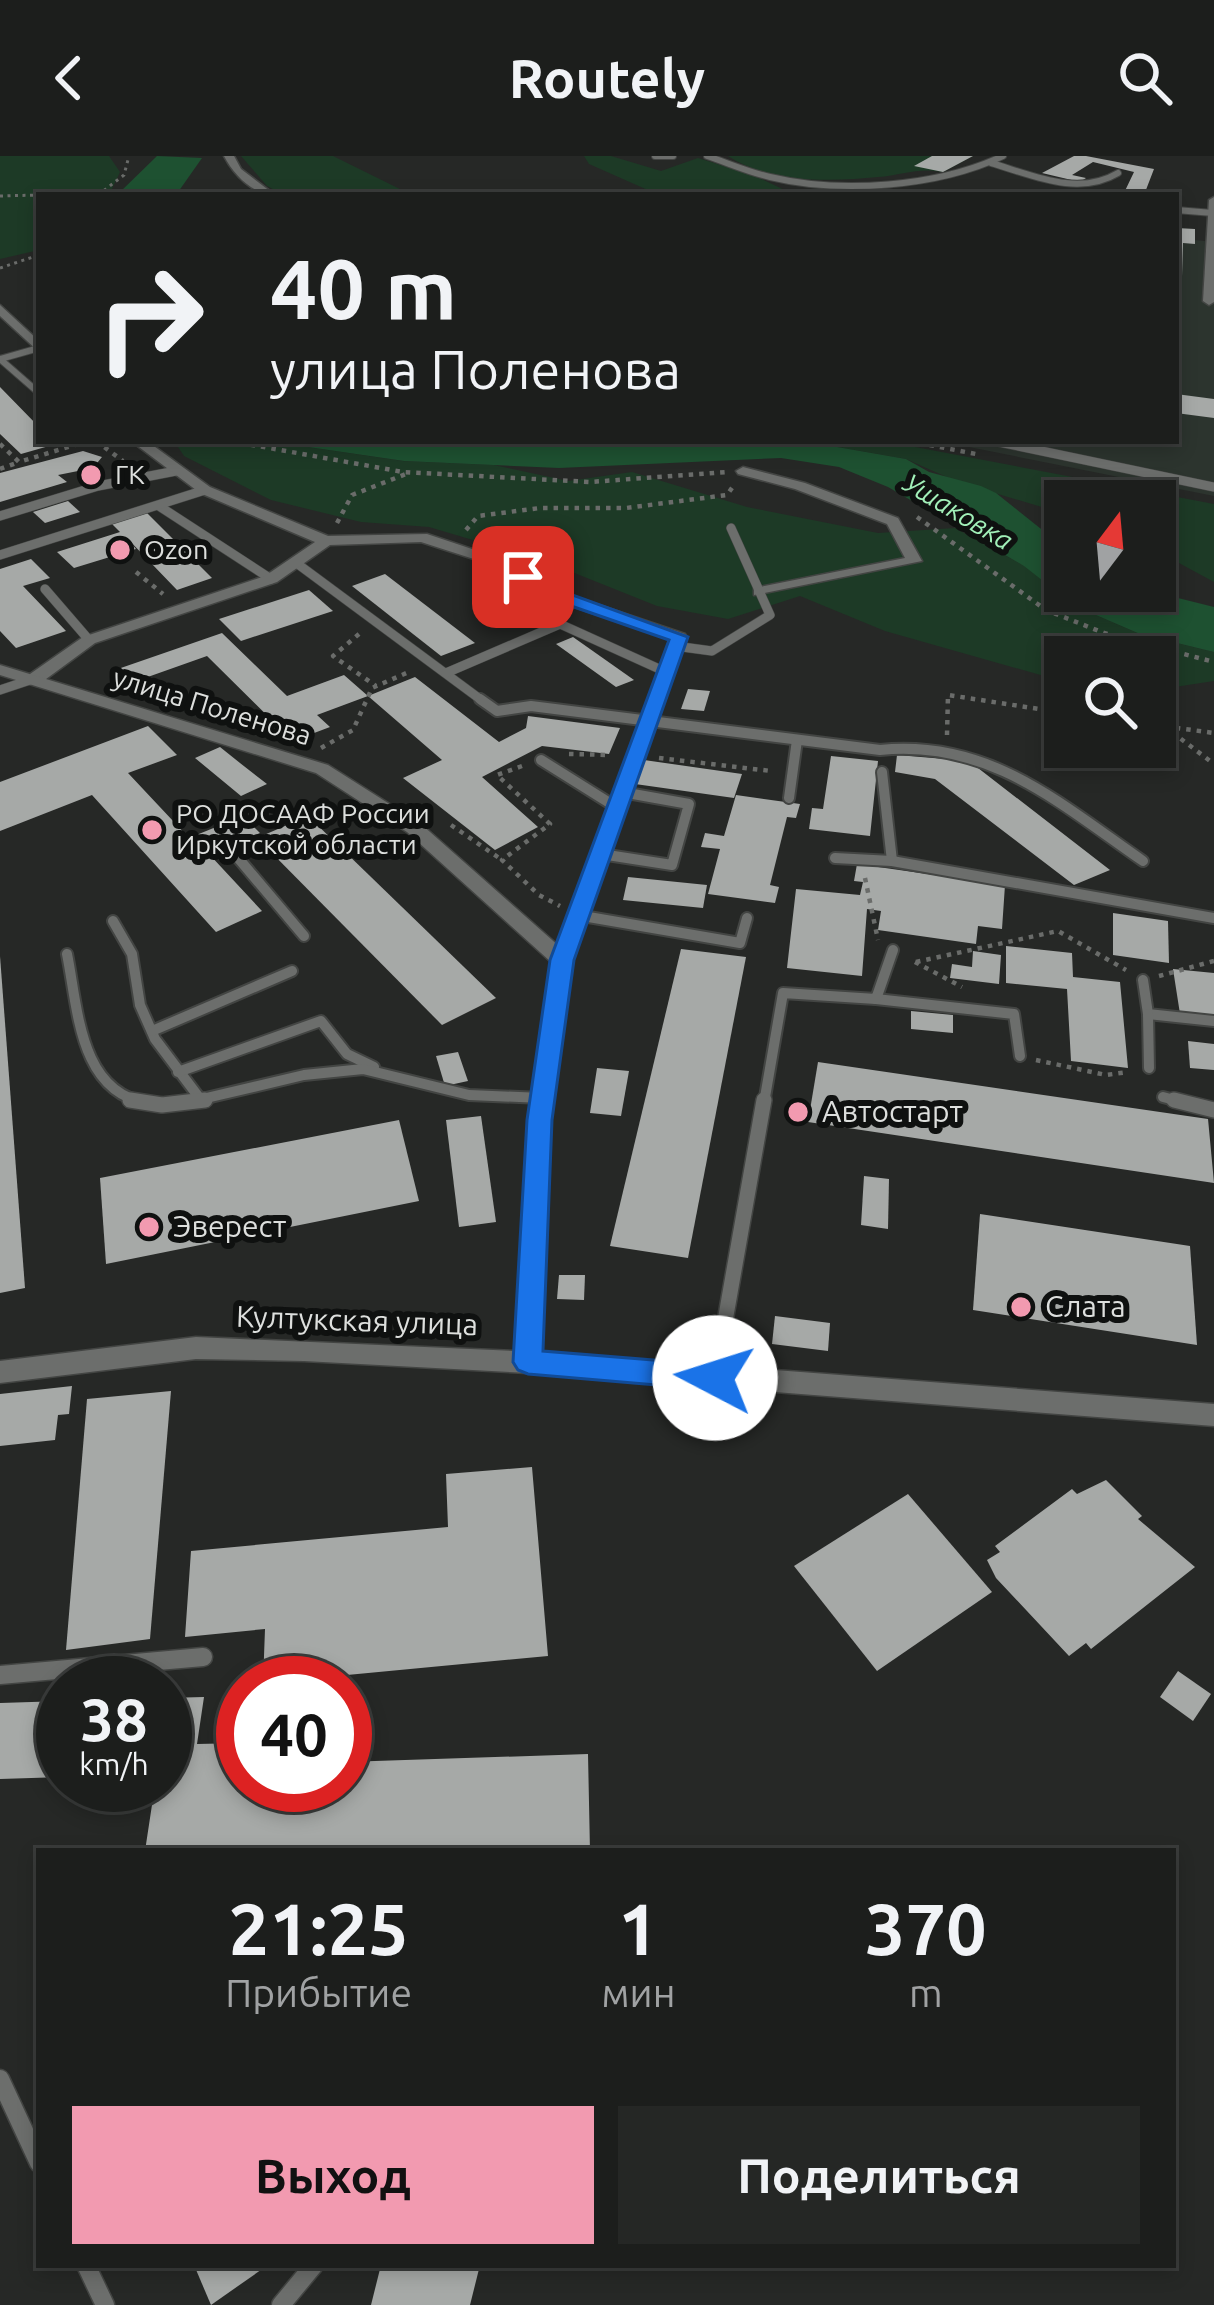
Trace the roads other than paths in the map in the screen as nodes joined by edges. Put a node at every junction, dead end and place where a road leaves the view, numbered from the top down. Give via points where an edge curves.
1 (229, 156) edge
2 (655, 156) edge
3 (673, 156) edge
4 (707, 156) edge
5 (1003, 156) edge
6 (723, 159) edge
7 (991, 164) junction
8 (1118, 173) dead end
9 (784, 181) junction
10 (266, 192) edge
11 (798, 192) edge
12 (1214, 206) edge
13 (1179, 210) edge
14 (1211, 294) edge
15 (0, 309) edge
16 (36, 345) edge
17 (36, 349) edge
18 (36, 390) edge
19 (142, 444) edge
20 (1008, 444) edge
21 (176, 471) junction
22 (743, 471) road end
23 (1214, 487) edge
24 (205, 490) junction
25 (159, 506) junction
26 (0, 517) edge
27 (731, 528) dead end
28 (326, 541) junction
29 (0, 555) edge
30 (296, 562) junction
31 (271, 579) junction
32 (45, 589) dead end
33 (760, 592) junction
34 (89, 640) junction
35 (677, 642) junction
36 (0, 670) edge
37 (666, 672) junction
38 (446, 673) junction
39 (37, 678) junction
40 (0, 690) edge
41 (648, 722) junction
42 (797, 740) junction
43 (541, 760) road end
44 (882, 772) dead end
45 (789, 798) dead end
46 (619, 800) junction
47 (601, 854) junction
48 (835, 858) dead end
49 (239, 859) dead end
50 (892, 861) junction
51 (1143, 861) dead end
52 (577, 915) junction
53 (748, 918) dead end
54 (1214, 918) edge
55 (113, 920) dead end
56 (304, 936) dead end
57 (893, 950) road end
58 (67, 954) dead end
59 (562, 960) junction
60 (292, 971) dead end
61 (1143, 980) road end
62 (876, 999) junction
63 (1148, 1014) junction
64 (1214, 1021) edge
65 (152, 1031) junction
66 (1020, 1056) road end
67 (1149, 1068) road end
68 (378, 1070) junction
69 (178, 1072) junction
70 (1163, 1097) dead end
71 (542, 1098) junction
72 (201, 1100) junction
73 (1214, 1110) edge
74 (528, 1362) junction
75 (0, 1372) edge
76 (715, 1378) junction
77 (1214, 1415) edge
78 (203, 1657) dead end
79 (0, 1675) edge
80 (0, 2079) edge
81 (36, 2157) edge
82 (87, 2268) edge
83 (312, 2268) edge
84 (104, 2305) edge
85 (281, 2305) edge

1 - 10 street
2 - 3 lane
4 - 6 lane
5 - 7 lane
6 - 9 lane
7 - 8 lane via 1082,186
7 - 9 lane via 929,178
9 - 11 lane
12 - 13 lane
12 - 14 street
15 - 16 street
17 - 18 lane via 0,359
19 - 21 street
20 - 23 lane
21 - 24 street
21 - 26 lane
22 - 33 street via 893,521 914,561
24 - 25 lane
24 - 28 street
25 - 29 lane
25 - 31 lane
27 - 33 lane
28 - 30 street
28 - 35 street via 422,537
30 - 31 street
30 - 38 lane
31 - 34 street
32 - 34 lane
33 - 35 lane via 770,615 712,651
34 - 39 street
35 - 37 street
36 - 39 street, улица Поленова
37 - 38 lane via 560,624
37 - 41 street
38 - 41 lane via 497,711 530,706
39 - 40 lane
39 - 59 street, улица Поленова via 322,769 415,828
41 - 42 lane
41 - 46 street
42 - 45 lane
42 - 51 lane via 880,750 907,744 987,758
43 - 46 lane
44 - 50 lane
46 - 47 street
46 - 47 lane via 689,804 672,865
47 - 52 street
48 - 50 lane
49 - 56 lane
50 - 54 lane
52 - 53 lane via 740,943
52 - 59 street
55 - 65 lane via 132,954
57 - 62 lane
58 - 72 lane via 99,1077 142,1108
59 - 71 street
60 - 65 lane
61 - 63 lane
62 - 66 lane via 1014,1014
62 - 76 lane via 783,993
63 - 64 lane
63 - 67 lane
65 - 69 lane
68 - 69 lane via 347,1054 321,1021
68 - 71 lane via 474,1096
68 - 72 lane via 306,1071
69 - 72 lane
70 - 73 lane
71 - 74 street
74 - 75 street, Култукская улица via 196,1348
74 - 76 street, Култукская улица
76 - 77 street, Култукская улица
78 - 79 lane
80 - 81 lane
82 - 84 lane
83 - 85 lane

